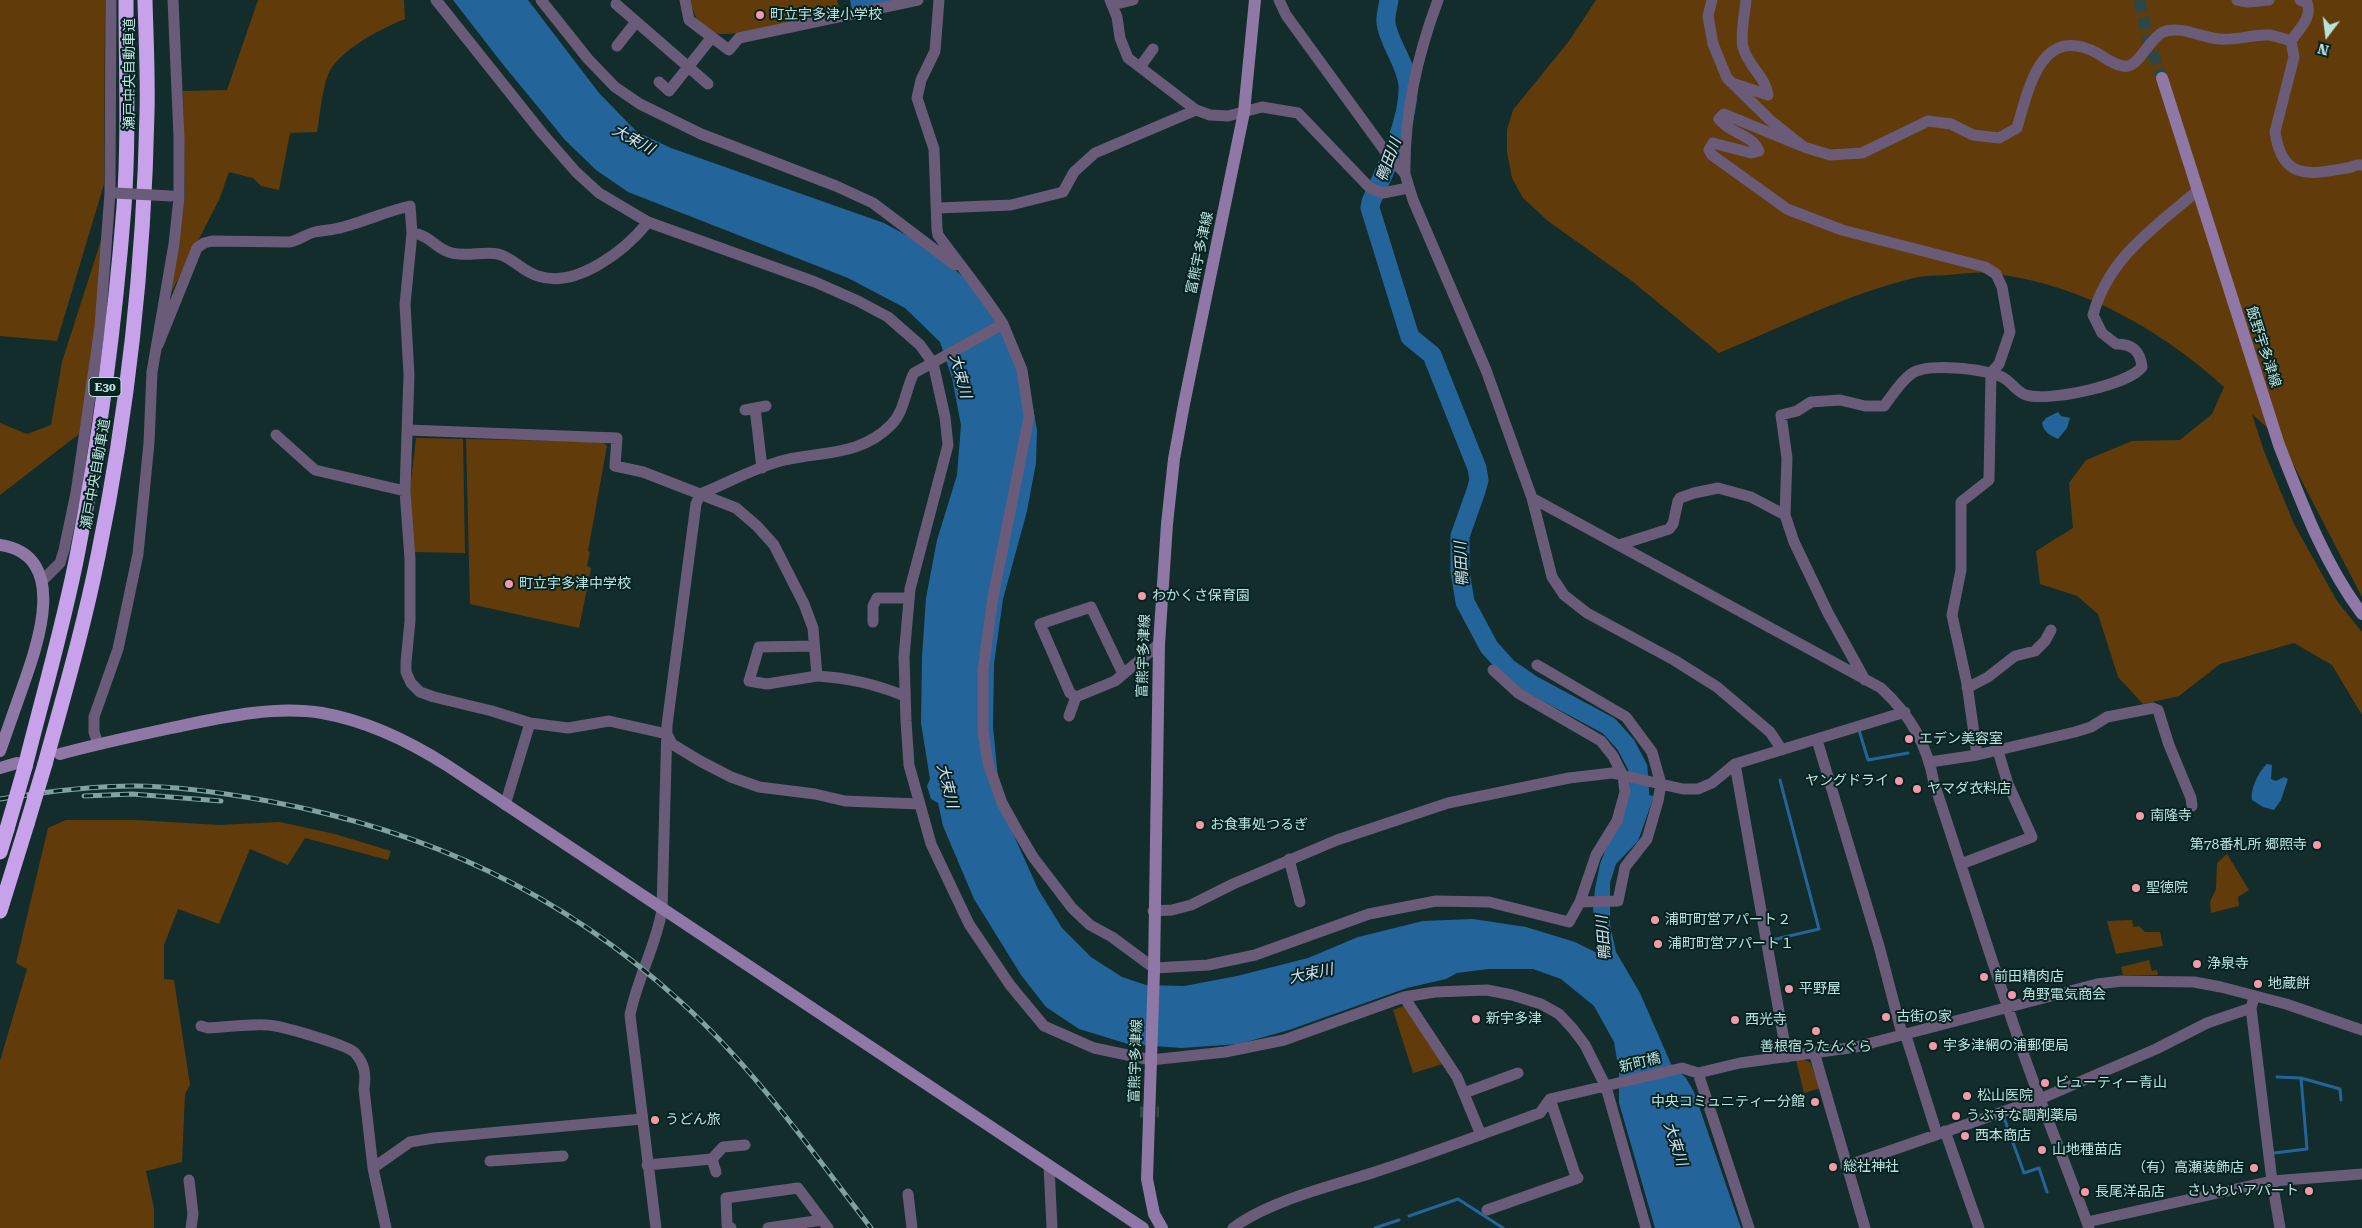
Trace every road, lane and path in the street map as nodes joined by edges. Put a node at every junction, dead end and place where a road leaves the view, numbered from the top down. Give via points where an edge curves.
1 (111, 0) edge
2 (126, 0) edge
3 (146, 0) edge
4 (173, 0) edge
5 (436, 0) edge
6 (541, 0) edge
7 (685, 0) edge
8 (918, 0) edge
9 (939, 0) edge
10 (1134, 0) edge
11 (1255, 0) edge
12 (1279, 0) edge
13 (1438, 0) edge
14 (1712, 0) edge
15 (1746, 0) edge
16 (2237, 0) edge
17 (2269, 0) edge
18 (2300, 0) edge
19 (1111, 2) edge
20 (616, 4) dead end
21 (636, 22) junction
22 (712, 37) junction
23 (2291, 41) junction
24 (617, 46) dead end
25 (1153, 49) dead end
26 (688, 67) junction
27 (1140, 67) junction
28 (2162, 78) tunnel mouth
29 (659, 82) dead end
30 (1731, 82) junction
31 (708, 84) dead end
32 (1196, 110) junction
33 (1244, 112) junction
34 (1804, 147) junction
35 (2362, 165) edge
36 (1405, 174) junction
37 (1408, 188) junction
38 (2197, 191) junction
39 (112, 193) junction
40 (175, 197) junction
41 (938, 208) junction
42 (648, 222) junction
43 (412, 233) junction
44 (964, 272) junction
45 (1002, 325) junction
46 (158, 345) junction
47 (936, 361) junction
48 (1990, 373) junction
49 (755, 408) dead end
50 (408, 430) junction
51 (276, 435) dead end
52 (762, 468) junction
53 (406, 491) junction
54 (700, 494) junction
55 (1532, 498) junction
56 (1786, 515) junction
57 (0, 544) edge
58 (1619, 545) junction
59 (42, 581) junction
60 (909, 598) junction
61 (2362, 614) edge
62 (873, 622) dead end
63 (2051, 630) dead end
64 (1159, 644) junction
65 (814, 646) junction
66 (1538, 665) dead end
67 (1493, 670) dead end
68 (1123, 674) junction
69 (817, 676) junction
70 (1865, 680) junction
71 (1967, 688) junction
72 (905, 696) junction
73 (1076, 697) junction
74 (1905, 712) junction
75 (1069, 716) dead end
76 (530, 724) junction
77 (667, 734) junction
78 (1817, 740) junction
79 (98, 744) junction
80 (1782, 750) junction
81 (0, 751) edge
82 (1998, 751) junction
83 (60, 754) dead end
84 (1976, 754) junction
85 (1930, 762) junction
86 (1735, 764) junction
87 (21, 765) junction
88 (0, 768) edge
89 (1623, 776) junction
90 (1661, 784) junction
91 (919, 804) junction
92 (505, 805) junction
93 (2192, 806) dead end
94 (0, 852) edge
95 (1289, 860) junction
96 (1961, 864) junction
97 (1300, 902) dead end
98 (1580, 902) junction
99 (0, 910) edge
100 (662, 910) junction
101 (1153, 911) junction
102 (1154, 970) junction
103 (1404, 997) junction
104 (2252, 1002) junction
105 (2008, 1008) junction
106 (201, 1026) dead end
107 (2362, 1030) edge
108 (1903, 1034) junction
109 (1814, 1052) junction
110 (1151, 1055) junction
111 (1787, 1057) junction
112 (1518, 1073) dead end
113 (1698, 1073) junction
114 (1606, 1087) junction
115 (1464, 1093) junction
116 (1550, 1099) junction
117 (2040, 1099) junction
118 (642, 1119) junction
119 (1941, 1133) junction
120 (1481, 1135) junction
121 (745, 1144) dead end
122 (563, 1156) dead end
123 (712, 1159) junction
124 (490, 1161) dead end
125 (647, 1165) junction
126 (1049, 1166) junction
127 (1846, 1166) junction
128 (373, 1168) junction
129 (716, 1172) dead end
130 (2362, 1174) edge
131 (189, 1180) dead end
132 (2272, 1180) junction
133 (908, 1194) dead end
134 (1487, 1210) dead end
135 (825, 1224) edge
136 (2088, 1225) edge
137 (190, 1228) edge
138 (386, 1228) edge
139 (656, 1228) edge
140 (731, 1228) edge
141 (768, 1228) edge
142 (912, 1228) edge
143 (1052, 1228) edge
144 (1143, 1228) edge
145 (1162, 1228) edge
146 (1233, 1228) edge
147 (1646, 1228) edge
148 (1749, 1228) edge
149 (1865, 1228) edge
150 (1979, 1228) edge
151 (2280, 1228) edge

1 - 39 street
2 - 87 highway, 瀬戸中央自動車道 / E30 via 124,205 106,375 78,551
3 - 99 highway, 瀬戸中央自動車道 / E30, bridge via 147,112 143,206 126,395 83,627
4 - 40 street via 179,138
5 - 42 street via 576,172 599,194
6 - 44 street via 588,59 615,87 640,104 701,134 873,202
7 - 22 street via 690,20
8 - 22 street via 740,38 729,50
9 - 41 street via 935,51 921,80 917,98 934,149
10 - 19 street
11 - 33 main road, 富熊宇多津線
12 - 36 street via 1286,15
13 - 36 street via 1424,36 1416,75 1404,148
14 - 30 street via 1708,16 1712,44
15 - 30 street via 1743,47 1757,75 1767,85 1768,95
16 - 17 street
18 - 23 street via 2307,3 2308,16
19 - 27 street via 1125,52
20 - 21 street
21 - 24 street
21 - 26 street
22 - 26 street
23 - 34 street via 2269,35 2219,39 2172,30 2153,40 2128,66 2118,65 2090,50 2066,45 2054,48 2044,58 2025,100 2017,128 1999,138 1973,135 1951,124 1928,121 1862,153 1830,155
23 - 35 street via 2294,56 2275,132 2284,160 2294,170 2310,174
25 - 27 street
26 - 29 street via 669,91
26 - 31 street
27 - 32 street
28 - 38 main road, 飯野宇多津線
30 - 34 street via 1771,121
32 - 33 street via 1228,116
32 - 41 street via 1095,153 1074,172 1063,192 1011,205
33 - 37 street via 1262,107 1298,113 1370,188 1383,192
33 - 64 main road, 富熊宇多津線 via 1174,459
34 - 48 street via 1724,114 1719,119 1724,126 1751,140 1759,151 1751,153 1713,143 1709,150 1788,209 1842,230 1985,267 1996,274 2002,287 2010,332 1999,364
36 - 37 street
37 - 55 street via 1486,370
38 - 48 street via 2126,252 2098,297 2093,315 2102,333 2116,344 2135,348 2142,367 2136,374 2108,385 2036,398 2023,394 2004,378
38 - 61 main road, 飯野宇多津線 via 2279,445 2302,505 2326,558
39 - 40 street, bridge
39 - 59 street via 100,327 76,493 60,564
40 - 46 street via 174,244 160,314
41 - 44 street via 938,235
42 - 43 street via 634,240 617,253 583,271 551,279 537,276 500,254 451,253 439,248 423,234
42 - 47 street via 858,301 888,317
43 - 46 street via 410,206 340,228 313,232 290,242 204,242 190,262
43 - 50 street via 405,304
44 - 45 street via 985,296
45 - 47 street
45 - 102 street via 1022,370 1029,417 993,597 983,670 983,732 988,762 1002,803 1017,830 1072,908
46 - 79 street via 152,372 138,554 118,649 94,717
47 - 52 street via 914,373 904,403 892,424 873,439 852,450 784,460
47 - 60 street via 948,445
48 - 56 street via 1930,368 1912,373 1884,406 1865,406 1840,400 1811,402 1797,411 1781,415 1787,458
48 - 71 street via 1989,480 1960,502 1961,570 1952,615
49 - 52 street
50 - 53 street
50 - 54 street via 617,438 614,466 643,472
51 - 53 street via 315,470
52 - 54 street
53 - 76 street via 410,621 406,672 411,683 420,692 434,697
54 - 65 street via 736,508 774,545 810,620
54 - 77 street via 696,504
55 - 58 street
55 - 80 street via 1552,577 1564,595 1586,613 1674,660 1716,687 1770,732
56 - 58 street via 1751,497 1718,488 1680,498 1669,528
56 - 70 street via 1794,542
57 - 59 main road via 11,546 25,555 36,566
58 - 70 street
59 - 81 main road via 41,629
60 - 62 street via 877,598 873,606
60 - 72 street via 904,657
63 - 71 street via 2035,651 2015,656
64 - 68 street
64 - 101 main road, 富熊宇多津線
65 - 69 street
65 - 69 street via 758,647 749,682 767,684
66 - 90 street via 1626,717 1652,752
67 - 89 street via 1518,693 1601,741
68 - 73 street via 1115,681
68 - 73 street via 1091,608 1040,624 1070,693
69 - 72 street via 872,683
70 - 74 street via 1881,688
71 - 84 street
72 - 91 street via 909,765
73 - 75 street
74 - 78 street
74 - 85 street via 1917,730
76 - 77 street via 568,728 609,721
76 - 92 street
77 - 91 street via 672,744 700,761 759,787 845,800
77 - 100 street
78 - 80 street
78 - 108 street
79 - 83 main road
79 - 92 main road via 221,718 290,711 321,713 375,728 412,744
80 - 86 street
82 - 84 street
82 - 93 street via 2091,727 2107,718 2153,708 2158,710
82 - 96 street via 2008,784 2032,837
84 - 85 street
85 - 96 street via 1934,784
86 - 90 street via 1712,783 1698,789
86 - 111 street
87 - 88 main road
87 - 94 highway, 瀬戸中央自動車道 / E30, bridge
89 - 90 street
89 - 95 street via 1612,773 1569,778 1448,803 1337,840
89 - 98 street via 1625,792 1617,821 1596,855
90 - 98 street via 1652,827 1647,839 1625,867 1618,900
91 - 110 street via 942,870 970,924 1010,985 1044,1026 1094,1048
92 - 100 main road
95 - 97 street
95 - 101 street via 1191,905
96 - 105 street
98 - 102 street via 1569,922 1489,902 1436,901 1370,914 1255,955 1208,965
100 - 118 street via 634,992 630,1015
100 - 126 main road
101 - 102 main road, 富熊宇多津線
102 - 110 main road, 富熊宇多津線
103 - 110 street via 1284,1040 1226,1052
103 - 114 street via 1487,990 1541,1004 1559,1014 1581,1040
103 - 115 street via 1448,1062
104 - 105 street via 2221,987 2194,982 2122,981 2096,984
104 - 107 street via 2286,1004
104 - 117 street
104 - 132 street
105 - 108 street
105 - 117 street
106 - 128 street via 268,1025 354,1051 365,1077
108 - 109 street via 1856,1047
108 - 119 street
109 - 111 street
109 - 127 street
110 - 145 main road, 富熊宇多津線 via 1147,1179 1154,1214
111 - 113 street via 1740,1062
112 - 115 street
113 - 114 street, 新町橋 via 1682,1068
113 - 148 street
114 - 116 street, 新町橋 via 1594,1087
114 - 147 street
115 - 120 street
116 - 120 street via 1540,1113
116 - 134 street via 1578,1178
117 - 119 street
117 - 136 street
118 - 125 street
118 - 128 street via 410,1142
119 - 127 street
119 - 150 street
120 - 146 street via 1280,1204
121 - 123 street via 723,1147
122 - 124 street via 511,1165
123 - 125 street
123 - 129 street
125 - 139 street
126 - 143 street
126 - 144 main road
127 - 149 street
128 - 138 street
130 - 132 street
131 - 137 street via 193,1214
132 - 136 street
132 - 151 street
133 - 142 street
135 - 140 street via 798,1188 726,1198 727,1225
135 - 141 street

